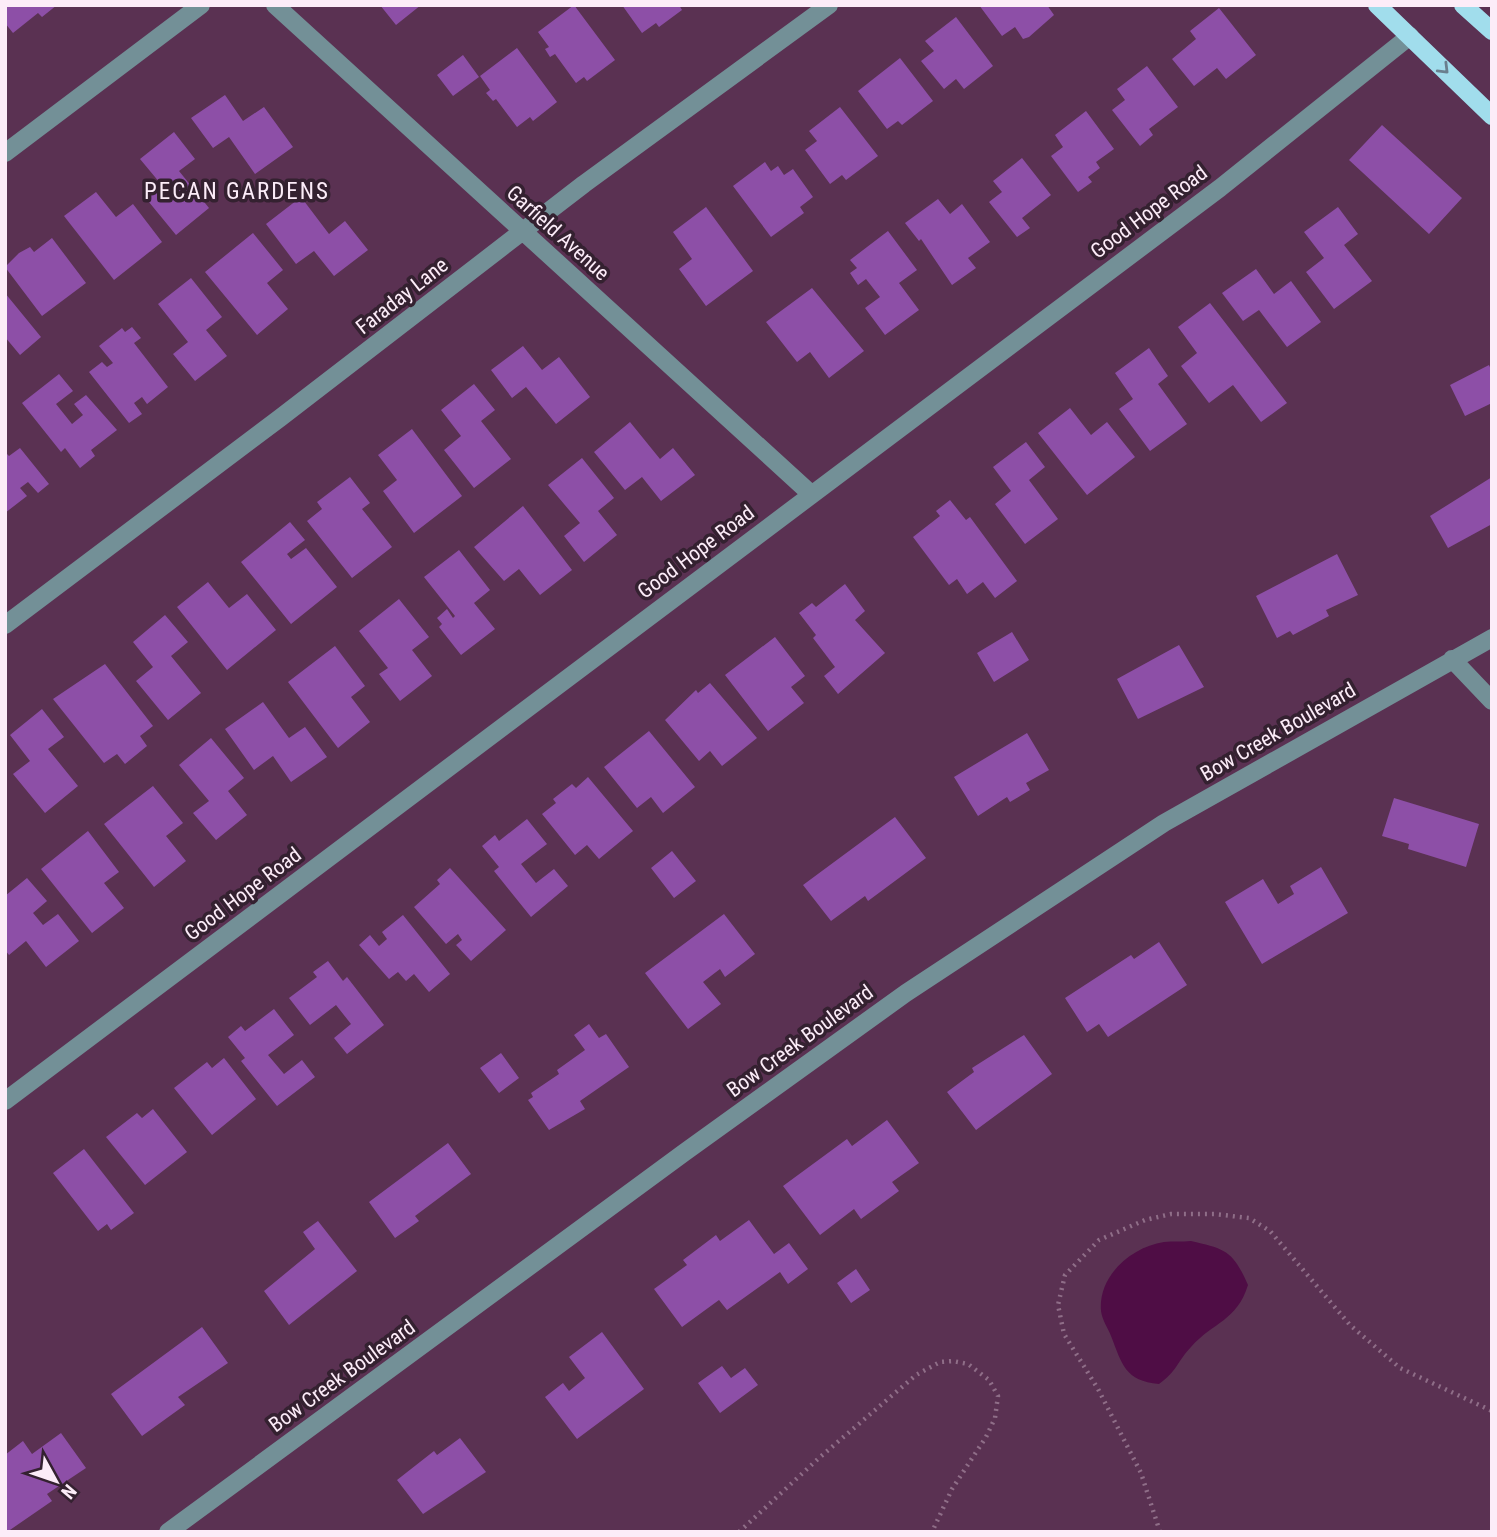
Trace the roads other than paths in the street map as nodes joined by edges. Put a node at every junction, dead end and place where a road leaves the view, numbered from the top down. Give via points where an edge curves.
1 (201, 5) edge
2 (275, 5) edge
3 (829, 5) edge
4 (1377, 5) edge
5 (1463, 5) edge
6 (1492, 31) edge
7 (1410, 36) junction
8 (1492, 116) edge
9 (5, 153) edge
10 (523, 231) junction
11 (811, 494) junction
12 (5, 625) edge
13 (1492, 638) edge
14 (1452, 659) junction
15 (1492, 701) edge
16 (5, 1101) edge
17 (168, 1532) edge

1 - 9 street
2 - 10 street, Garfield Avenue
3 - 10 street, Faraday Lane
4 - 7 main road
5 - 6 main road
7 -> 8 main road
7 - 11 street, Good Hope Road via 1220,188
10 - 11 street, Garfield Avenue
10 - 12 street, Faraday Lane
11 - 16 street, Good Hope Road
13 - 14 street, Bow Creek Boulevard
14 - 15 street
14 - 17 street, Bow Creek Boulevard via 1164,823 906,993

